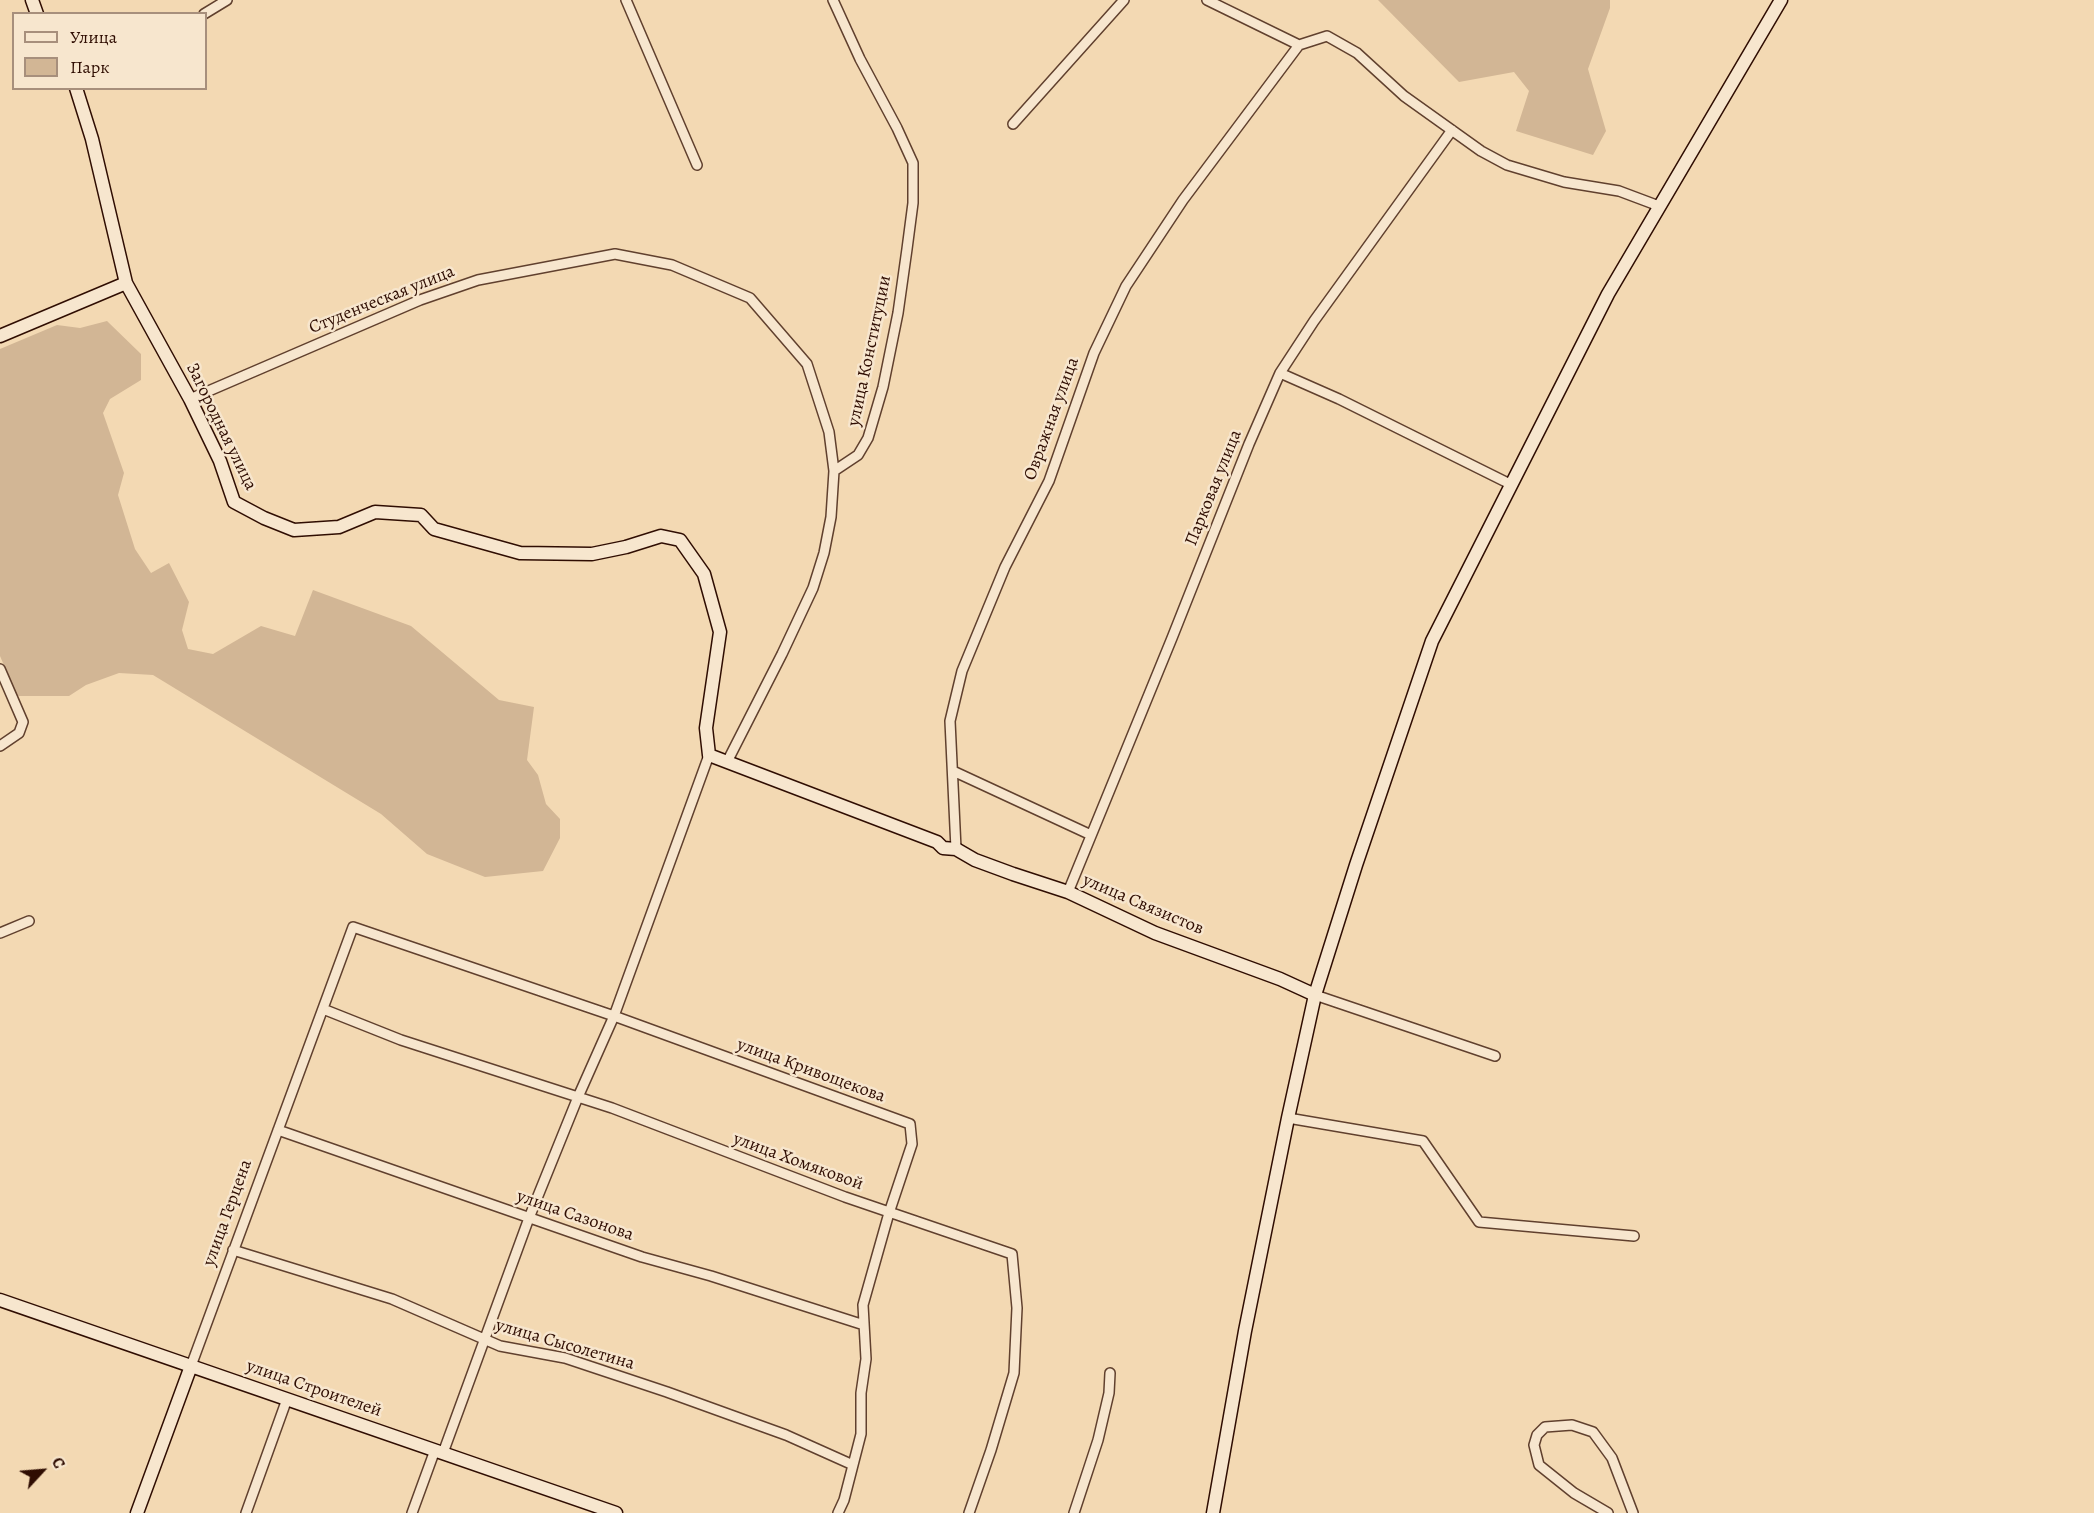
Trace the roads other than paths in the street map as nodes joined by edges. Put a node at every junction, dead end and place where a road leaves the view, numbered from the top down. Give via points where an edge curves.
1 (227, 0) edge
2 (626, 0) edge
3 (833, 0) edge
4 (1124, 0) edge
5 (1207, 0) edge
6 (1781, 0) edge
7 (207, 12) edge
8 (1299, 45) junction
9 (79, 90) edge
10 (1013, 124) dead end
11 (1452, 130) junction
12 (697, 165) dead end
13 (1659, 206) junction
14 (126, 283) junction
15 (0, 336) edge
16 (1280, 373) junction
17 (190, 399) junction
18 (834, 471) junction
19 (1510, 484) junction
20 (0, 669) edge
21 (0, 746) edge
22 (709, 755) junction
23 (727, 762) junction
24 (953, 771) junction
25 (1091, 835) junction
26 (956, 849) junction
27 (1068, 892) junction
28 (29, 921) dead end
29 (0, 933) edge
30 (1315, 995) junction
31 (322, 1009) junction
32 (615, 1016) junction
33 (1494, 1056) dead end
34 (578, 1097) junction
35 (1288, 1118) junction
36 (278, 1130) junction
37 (890, 1213) junction
38 (530, 1218) junction
39 (1635, 1236) dead end
40 (233, 1250) junction
41 (0, 1300) edge
42 (864, 1325) junction
43 (485, 1340) junction
44 (191, 1366) junction
45 (1110, 1374) dead end
46 (287, 1399) junction
47 (439, 1452) junction
48 (853, 1465) junction
49 (137, 1513) edge
50 (246, 1513) edge
51 (412, 1513) edge
52 (616, 1513) edge
53 (838, 1513) edge
54 (969, 1513) edge
55 (1074, 1513) edge
56 (1213, 1513) edge
57 (1608, 1513) edge
58 (1633, 1513) edge

1 - 7 street
2 - 12 street
3 - 18 street, улица Конституции via 913,163 914,203 898,313 868,438 858,455
4 - 10 street
5 - 8 street
6 - 13 main road
8 - 11 street via 1327,36 1357,53 1404,96
8 - 24 street, Овражная улица via 1183,200 1126,286 1094,353 1049,481 1005,567 962,671 950,721
9 - 14 main road, Загородная улица
11 - 13 street via 1507,165 1564,183 1619,191
11 - 16 street, Парковая улица
13 - 19 main road via 1608,294
14 - 15 main road
14 - 17 main road, Загородная улица
16 - 19 street
16 - 25 street, Парковая улица
17 - 18 street, Студенческая улица via 429,296 478,280 615,254 672,265 750,298 807,364 829,432
17 - 22 main road, Загородная улица via 220,461 234,502 294,530 339,527 375,512 393,511 421,515 434,530 520,553 592,554 661,536 680,540 704,574 720,632 706,728
18 - 23 street via 831,517 813,588
19 - 30 main road via 1432,640
20 - 21 street via 23,722 19,732
22 - 23 main road, улица Связистов
22 - 32 street
23 - 26 main road, улица Связистов via 937,842 943,848
24 - 25 street
24 - 26 street, Овражная улица
25 - 27 street, Парковая улица
26 - 27 main road, улица Связистов via 975,860
27 - 30 main road, улица Связистов via 1155,933
28 - 29 street
30 - 33 street
30 - 35 main road
31 - 32 street, улица Герцена via 353,927
31 - 34 street, улица Хомяковой via 401,1040
31 - 36 street, улица Герцена
32 - 34 street
32 - 37 street, улица Кривощекова via 910,1124 912,1144
34 - 37 street, улица Хомяковой
34 - 38 street
35 - 39 street via 1423,1141 1479,1222
35 - 56 main road
36 - 38 street, улица Сазонова
36 - 40 street, улица Герцена
37 - 42 street via 864,1305
37 - 54 street, улица Хомяковой via 1012,1254 1017,1308 1014,1372
38 - 42 street, улица Сазонова
38 - 43 street
40 - 43 street, улица Сысолетина via 392,1299
40 - 44 street, улица Герцена
41 - 44 main road, улица Строителей
42 - 48 street via 867,1359 861,1393 861,1434
43 - 47 street
43 - 48 street, улица Сысолетина via 565,1358 667,1392 786,1435
44 - 46 main road, улица Строителей
44 - 49 main road, улица Герцена
45 - 55 street via 1098,1440
46 - 47 main road, улица Строителей
46 - 50 street
47 - 51 street
47 - 52 main road, улица Строителей
48 - 53 street
57 - 58 street via 1574,1494 1539,1465 1534,1446 1545,1427 1572,1425 1593,1432 1611,1458

